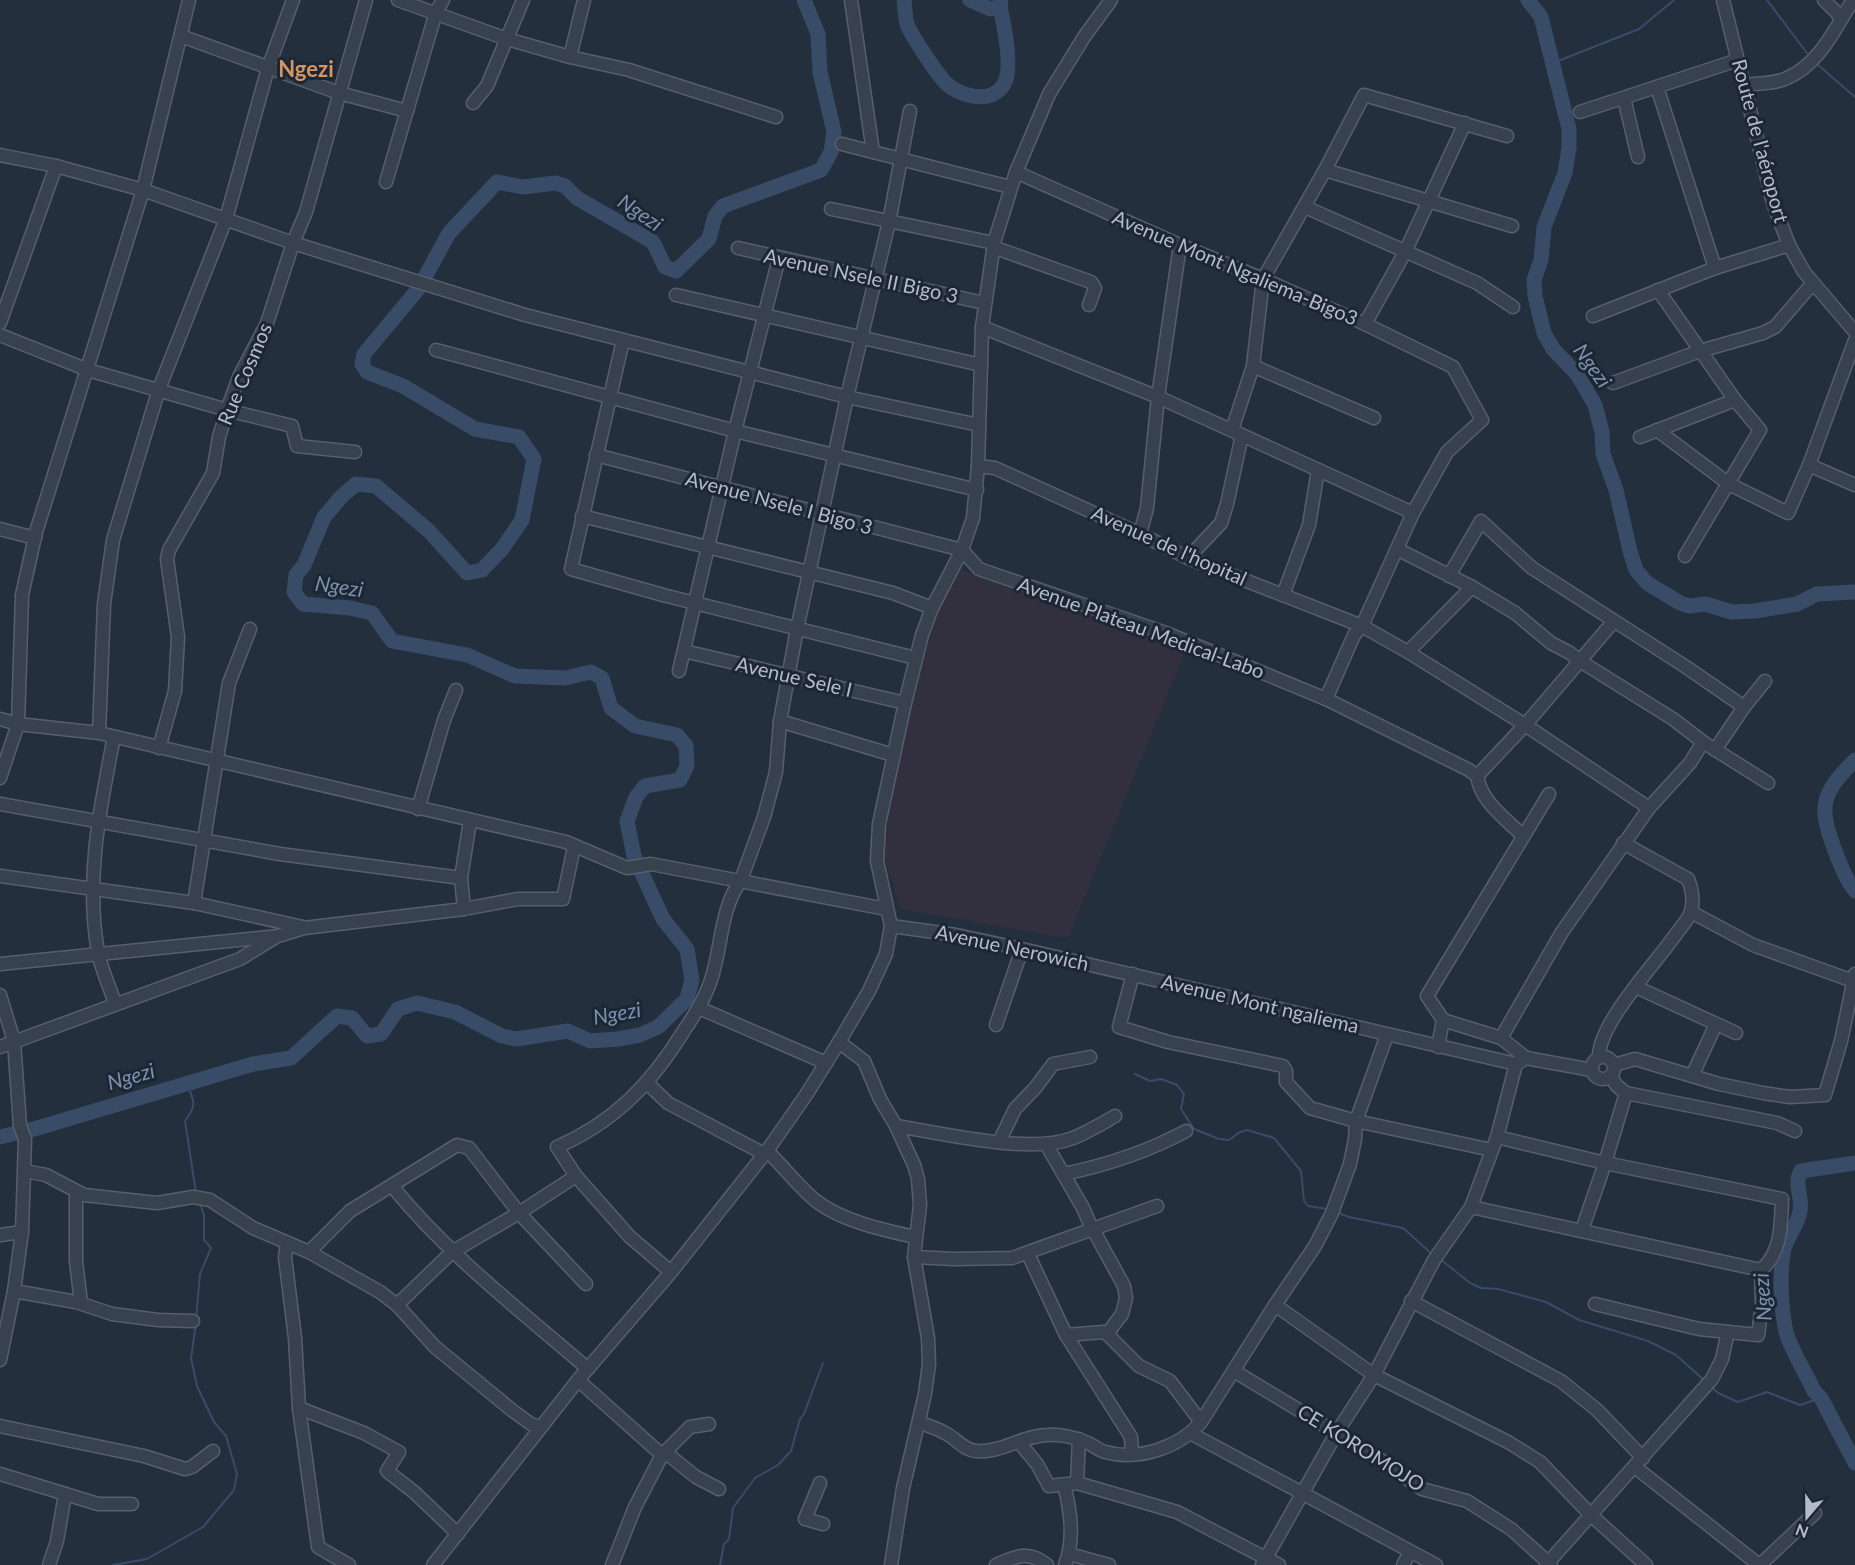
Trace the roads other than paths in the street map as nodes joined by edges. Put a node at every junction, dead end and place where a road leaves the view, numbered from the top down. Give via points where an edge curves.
1 (189, 0) edge
2 (293, 0) edge
3 (366, 0) edge
4 (398, 0) edge
5 (443, 0) edge
6 (523, 0) edge
7 (584, 0) edge
8 (851, 0) edge
9 (1111, 0) edge
10 (1723, 0) edge
11 (1824, 0) edge
12 (1853, 0) edge
13 (436, 12) junction
14 (1842, 18) junction
15 (181, 36) junction
16 (507, 39) junction
17 (570, 57) junction
18 (1738, 60) junction
19 (267, 68) junction
20 (1745, 86) junction
21 (1658, 87) junction
22 (339, 93) junction
23 (1624, 98) junction
24 (473, 103) dead end
25 (407, 111) junction
26 (910, 111) dead end
27 (1580, 112) dead end
28 (777, 117) dead end
29 (1465, 123) junction
30 (1507, 136) dead end
31 (842, 144) dead end
32 (873, 152) junction
33 (0, 155) edge
34 (1638, 158) dead end
35 (902, 159) junction
36 (56, 166) junction
37 (1325, 170) junction
38 (1016, 172) junction
39 (386, 182) dead end
40 (1010, 188) junction
41 (143, 190) junction
42 (1429, 202) junction
43 (1305, 207) junction
44 (831, 209) dead end
45 (225, 219) junction
46 (889, 222) junction
47 (1512, 226) dead end
48 (293, 243) junction
49 (1789, 244) junction
50 (994, 245) junction
51 (1180, 246) junction
52 (738, 248) dead end
53 (1405, 252) junction
54 (779, 258) junction
55 (1715, 268) junction
56 (875, 279) junction
57 (1263, 279) junction
58 (1812, 283) junction
59 (1658, 290) junction
60 (676, 295) dead end
61 (984, 303) junction
62 (1089, 305) dead end
63 (1514, 307) dead end
64 (764, 316) junction
65 (1593, 316) dead end
66 (0, 323) edge
67 (1365, 324) junction
68 (982, 327) junction
69 (1855, 332) edge
70 (0, 334) edge
71 (861, 338) junction
72 (623, 340) junction
73 (1855, 340) edge
74 (436, 350) dead end
75 (1700, 351) junction
76 (981, 365) junction
77 (1253, 366) junction
78 (88, 370) junction
79 (749, 373) junction
80 (1613, 383) dead end
81 (159, 389) junction
82 (610, 397) junction
83 (847, 397) junction
84 (1158, 397) junction
85 (1735, 400) junction
86 (227, 410) junction
87 (1374, 418) dead end
88 (979, 424) junction
89 (1657, 430) junction
90 (735, 431) junction
91 (1237, 433) junction
92 (1640, 437) dead end
93 (355, 452) dead end
94 (596, 455) junction
95 (835, 456) junction
96 (1809, 465) junction
97 (978, 466) junction
98 (1318, 470) junction
99 (1729, 484) junction
100 (1855, 485) edge
101 (722, 489) junction
102 (977, 490) junction
103 (1413, 513) junction
104 (822, 515) junction
105 (582, 516) junction
106 (0, 528) edge
107 (1140, 534) junction
108 (35, 538) junction
109 (708, 549) junction
110 (1397, 549) junction
111 (962, 550) junction
112 (1685, 556) dead end
113 (1188, 558) junction
114 (810, 573) junction
115 (1449, 576) junction
116 (1472, 587) junction
117 (1283, 595) junction
118 (696, 603) junction
119 (932, 608) junction
120 (1614, 621) junction
121 (1362, 626) junction
122 (250, 629) dead end
123 (797, 629) junction
124 (684, 651) junction
125 (1408, 652) junction
126 (915, 658) junction
127 (1580, 661) junction
128 (679, 671) dead end
129 (788, 675) junction
130 (1765, 681) dead end
131 (456, 690) dead end
132 (1326, 699) junction
133 (905, 703) junction
134 (1744, 707) junction
135 (0, 719) edge
136 (780, 721) junction
137 (18, 724) junction
138 (1525, 724) junction
139 (99, 733) junction
140 (114, 737) junction
141 (1703, 742) junction
142 (159, 748) junction
143 (1715, 750) junction
144 (893, 754) junction
145 (218, 762) junction
146 (1477, 776) junction
147 (0, 778) edge
148 (1768, 783) dead end
149 (1549, 794) dead end
150 (0, 804) edge
151 (1649, 808) junction
152 (418, 809) junction
153 (97, 821) junction
154 (470, 821) junction
155 (1523, 836) junction
156 (204, 840) junction
157 (1623, 843) junction
158 (574, 847) junction
159 (0, 876) edge
160 (461, 878) junction
161 (741, 880) junction
162 (92, 888) junction
163 (195, 903) junction
164 (464, 909) junction
165 (886, 909) junction
166 (1691, 912) junction
167 (891, 926) junction
168 (304, 928) junction
169 (278, 936) junction
170 (1022, 949) junction
171 (98, 953) junction
172 (0, 964) edge
173 (1133, 974) junction
174 (1854, 978) edge
175 (1636, 987) junction
176 (0, 995) edge
177 (115, 1004) junction
178 (699, 1008) junction
179 (1443, 1020) junction
180 (1716, 1024) junction
181 (996, 1025) dead end
182 (1736, 1033) dead end
183 (1387, 1035) junction
184 (1501, 1038) junction
185 (14, 1041) junction
186 (839, 1042) junction
187 (0, 1047) edge
188 (1438, 1047) junction
189 (1090, 1057) dead end
190 (1599, 1057) junction
191 (1521, 1061) junction
192 (826, 1063) junction
193 (1592, 1070) junction
194 (1613, 1071) junction
195 (1692, 1076) junction
196 (647, 1083) junction
197 (1626, 1093) junction
198 (1115, 1116) dead end
199 (1356, 1121) junction
200 (896, 1126) junction
201 (1186, 1131) dead end
202 (1795, 1131) dead end
203 (1497, 1137) junction
204 (999, 1142) junction
205 (1046, 1144) junction
206 (1492, 1150) junction
207 (765, 1153) junction
208 (1605, 1163) junction
209 (25, 1171) junction
210 (1064, 1174) junction
211 (576, 1176) junction
212 (392, 1186) junction
213 (76, 1191) junction
214 (1157, 1206) dead end
215 (1471, 1207) junction
216 (519, 1213) junction
217 (1094, 1230) junction
218 (1582, 1230) junction
219 (22, 1232) junction
220 (0, 1235) edge
221 (915, 1237) junction
222 (287, 1244) junction
223 (309, 1252) junction
224 (452, 1252) junction
225 (1028, 1254) junction
226 (914, 1257) junction
227 (1761, 1270) junction
228 (671, 1272) junction
229 (586, 1284) dead end
230 (14, 1291) junction
231 (1411, 1301) junction
232 (81, 1303) junction
233 (1595, 1304) dead end
234 (397, 1305) junction
235 (1275, 1305) junction
236 (193, 1321) dead end
237 (1728, 1332) junction
238 (1107, 1334) junction
239 (1066, 1335) junction
240 (0, 1360) edge
241 (588, 1369) junction
242 (1234, 1371) junction
243 (1374, 1375) junction
244 (578, 1380) junction
245 (299, 1408) junction
246 (919, 1422) junction
247 (1201, 1422) junction
248 (709, 1424) dead end
249 (0, 1426) edge
250 (540, 1427) junction
251 (1337, 1432) junction
252 (1192, 1434) junction
253 (1079, 1439) junction
254 (1019, 1442) junction
255 (213, 1451) dead end
256 (664, 1454) junction
257 (1132, 1454) junction
258 (1639, 1463) junction
259 (0, 1474) edge
260 (820, 1483) dead end
261 (1077, 1483) junction
262 (1064, 1485) junction
263 (719, 1489) dead end
264 (1303, 1493) junction
265 (65, 1494) junction
266 (132, 1504) dead end
267 (1815, 1513) dead end
268 (1591, 1515) junction
269 (823, 1524) dead end
270 (458, 1534) junction
271 (1410, 1552) junction
272 (1067, 1559) edge
273 (1264, 1561) edge
274 (1549, 1564) edge
275 (50, 1565) edge
276 (349, 1565) edge
277 (433, 1565) edge
278 (612, 1565) edge
279 (891, 1565) edge
280 (996, 1565) edge
281 (1047, 1565) edge
282 (1108, 1565) edge
283 (1279, 1565) edge
284 (1403, 1565) edge
285 (1436, 1565) edge
286 (1646, 1565) edge
287 (1760, 1565) edge

1 - 15 street
2 - 19 street
3 - 22 street, Rue Cosmos
4 - 13 street
5 - 13 street
6 - 16 street
7 - 17 street
8 - 32 street
9 - 38 street via 1049,94
10 - 18 street, Route de l'aéroport
11 - 14 street
12 - 14 street
13 - 16 street
13 - 25 street
14 - 20 street via 1828,43 1801,69 1786,79
15 - 19 street
15 - 41 street
16 - 17 street
16 - 24 street via 487,86
17 - 28 street via 630,69
18 - 20 street, Route de l'aéroport
18 - 21 street
19 - 22 street
19 - 45 street
20 - 49 street, Route de l'aéroport via 1773,203
21 - 23 street
21 - 55 street
22 - 25 street
22 - 48 street, Rue Cosmos via 306,212
23 - 27 street
23 - 34 street
25 - 39 street
26 - 35 street
29 - 30 street
29 - 37 street via 1364,95
29 - 42 street
31 - 32 street
32 - 35 street
33 - 36 street
35 - 40 street
35 - 46 street
36 - 41 street
36 - 66 street
37 - 42 street
37 - 43 street
38 - 40 street
38 - 51 street, Avenue Mont Ngaliema-Bigo3
40 - 50 street
41 - 45 street
41 - 78 street
42 - 47 street
42 - 53 street
43 - 53 street
43 - 57 street
44 - 46 street
45 - 48 street
45 - 81 street
46 - 50 street
46 - 56 street
48 - 72 street via 525,315
48 - 86 street, Rue Cosmos via 267,323
49 - 55 street
49 - 58 street, Route de l'aéroport
50 - 61 street
50 - 62 street via 1091,282 1095,288
51 - 57 street, Avenue Mont Ngaliema-Bigo3
51 - 84 street
52 - 54 street, Avenue Nsele II Bigo 3
53 - 63 street via 1477,283
53 - 67 street
54 - 56 street, Avenue Nsele II Bigo 3
54 - 64 street
55 - 59 street
56 - 61 street, Avenue Nsele II Bigo 3
56 - 71 street
57 - 67 street, Avenue Mont Ngaliema-Bigo3
57 - 77 street
58 - 69 street, Route de l'aéroport
58 - 75 street via 1775,327
59 - 65 street
59 - 75 street
60 - 64 street
61 - 68 street
64 - 71 street
64 - 79 street
67 - 103 street, Avenue Mont Ngaliema-Bigo3 via 1453,367 1482,420 1447,452
68 - 76 street
68 - 84 street
70 - 78 street
71 - 76 street
71 - 83 street
72 - 79 street
72 - 82 street
73 - 96 street
74 - 82 street
75 - 80 street
75 - 85 street
76 - 88 street
77 - 87 street
77 - 91 street
78 - 81 street
78 - 108 street
79 - 83 street
79 - 90 street
81 - 86 street
81 - 139 street via 113,540 104,604
82 - 90 street
82 - 94 street
83 - 88 street
83 - 95 street
84 - 91 street
84 - 107 street via 1147,508
85 - 89 street
85 - 99 street via 1760,430
86 - 93 street via 292,426 297,446
86 - 142 street, Rue Cosmos via 213,473 168,550 178,637 175,691
88 - 97 street
89 - 92 street
89 - 99 street
90 - 95 street
90 - 101 street
91 - 98 street
91 - 113 street via 1221,523
94 - 101 street, Avenue Nsele I Bigo 3
94 - 105 street
95 - 102 street
95 - 104 street
96 - 99 street via 1788,513
96 - 100 street
97 - 102 street
97 - 107 street, Avenue de l'hopital via 995,468
98 - 103 street
98 - 117 street via 1309,525
99 - 112 street
101 - 104 street, Avenue Nsele I Bigo 3
101 - 109 street
102 - 111 street
103 - 110 street
104 - 111 street, Avenue Nsele I Bigo 3
104 - 114 street
105 - 109 street
105 - 118 street via 571,569
106 - 108 street
107 - 113 street, Avenue de l'hopital
108 - 137 street via 22,596
109 - 114 street
109 - 118 street
110 - 115 street
110 - 121 street
111 - 119 street
111 - 132 street, Avenue Plateau Medical-Labo via 979,568 1166,633
113 - 117 street, Avenue de l'hopital
114 - 119 street via 893,593
114 - 123 street
115 - 116 street
115 - 120 street via 1481,520 1532,568
116 - 125 street
116 - 127 street
117 - 121 street, Avenue de l'hopital
118 - 123 street
118 - 124 street
119 - 126 street
120 - 127 street
120 - 134 street
121 - 125 street, Avenue de l'hopital
121 - 132 street via 1354,635
122 - 145 street via 229,683
123 - 126 street
123 - 129 street
124 - 128 street
124 - 129 street, Avenue Sele I
125 - 138 street, Avenue de l'hopital
126 - 133 street
127 - 138 street
127 - 141 street
129 - 133 street, Avenue Sele I
129 - 136 street
130 - 134 street
131 - 152 street
132 - 146 street, Avenue Plateau Medical-Labo
133 - 144 street
134 - 143 street
135 - 137 street
136 - 144 street
136 - 161 street via 776,772
137 - 139 street
137 - 147 street
138 - 146 street
138 - 151 street, Avenue de l'hopital
139 - 140 street
140 - 142 street
140 - 153 street
141 - 143 street
141 - 151 street via 1690,763
142 - 145 street
143 - 148 street
144 - 165 street via 879,824 877,861
145 - 152 street
145 - 156 street
146 - 155 street via 1486,800
149 - 155 street
150 - 153 street
151 - 157 street
152 - 154 street
153 - 156 street
153 - 162 street
154 - 158 street
154 - 160 street
155 - 179 street via 1427,996
156 - 160 street
156 - 163 street
157 - 166 street via 1688,879
157 - 184 street via 1562,932
158 - 161 street via 627,868 651,864
158 - 164 street via 563,900 518,899
159 - 162 street
160 - 164 street
161 - 165 street
161 - 178 street via 723,922 711,980
162 - 163 street
162 - 171 street
163 - 168 street
164 - 168 street
165 - 167 street
166 - 174 street via 1753,945
166 - 175 street
167 - 170 street, Avenue Nerowich
167 - 186 street via 886,954
168 - 169 street
169 - 171 street
169 - 177 street via 240,959
170 - 173 street, Avenue Nerowich
170 - 181 street
171 - 172 street
171 - 177 street
173 - 183 street, Avenue Mont ngaliema
173 - 199 street via 1119,1027 1168,1042 1283,1066 1286,1082 1310,1108
174 - 195 street via 1825,1095 1763,1093
175 - 180 street
175 - 190 street via 1620,1005 1599,1047
176 - 185 street
177 - 185 street
178 - 192 street
178 - 196 street
179 - 184 street
179 - 188 street
180 - 182 street
180 - 195 street
183 - 188 street, Avenue Mont ngaliema
183 - 199 street
184 - 191 street
185 - 187 street
185 - 209 street
186 - 192 street
186 - 200 street via 864,1061
188 - 191 street, Avenue Mont ngaliema
189 - 204 street via 1053,1064 1015,1109
190 - 193 street
190 - 194 street via 1611,1060
191 - 193 street, Avenue Mont ngaliema
191 - 203 street
192 - 207 street
193 - 194 street via 1599,1079 1606,1079
194 - 195 street via 1635,1059
194 - 197 street via 1617,1086
196 - 207 street via 668,1103
196 - 211 street via 614,1114 584,1135 557,1147
197 - 202 street via 1777,1123
197 - 208 street
198 - 205 street via 1069,1140
199 - 206 street
199 - 235 street via 1350,1164 1333,1211 1315,1246
200 - 204 street
200 - 221 street via 918,1179 920,1205
201 - 210 street via 1157,1147
203 - 206 street
203 - 208 street
204 - 205 street
205 - 210 street
206 - 215 street
207 - 221 street via 825,1207 876,1228
207 - 228 street
208 - 218 street
208 - 227 street via 1782,1199 1781,1235 1770,1262
209 - 213 street via 46,1175
209 - 219 street
210 - 217 street
211 - 216 street
211 - 228 street via 630,1237
212 - 216 street via 457,1146 469,1148
212 - 223 street via 350,1211
212 - 224 street
213 - 222 street via 157,1203 197,1197 210,1200
213 - 232 street via 76,1261
214 - 217 street
215 - 218 street
215 - 231 street via 1436,1256
216 - 224 street
216 - 229 street
217 - 225 street
217 - 238 street via 1124,1286 1126,1298 1122,1314
218 - 227 street
219 - 220 street
219 - 230 street
221 - 226 street
222 - 223 street
222 - 245 street
223 - 234 street
224 - 234 street
224 - 241 street
225 - 226 street via 1012,1258
225 - 239 street
226 - 246 street via 929,1364
227 - 237 street via 1758,1335
228 - 241 street
230 - 232 street
230 - 240 street
231 - 243 street
231 - 258 street via 1561,1381 1597,1410
232 - 236 street via 112,1314
233 - 237 street via 1699,1329
234 - 250 street via 435,1347 513,1411
235 - 242 street
235 - 243 street
237 - 258 street via 1722,1359 1712,1379
238 - 239 street
238 - 247 street via 1139,1366 1170,1381
239 - 257 street via 1131,1437
241 - 244 street
242 - 247 street
242 - 251 street, CE KOROMOJO
243 - 251 street
243 - 268 street via 1540,1462
244 - 250 street
244 - 256 street
245 - 270 street via 364,1433 399,1452 387,1471
245 - 276 street via 318,1547
246 - 254 street via 976,1451
246 - 279 street via 903,1488
247 - 252 street
248 - 256 street via 690,1427
249 - 255 street via 144,1456 185,1469
250 - 270 street
251 - 264 street
251 - 274 street, CE KOROMOJO via 1422,1489 1467,1501 1511,1529
252 - 257 street via 1154,1452
252 - 264 street
253 - 254 street via 1048,1434
253 - 257 street via 1104,1452
253 - 261 street
254 - 262 street via 1048,1486
256 - 263 street
256 - 278 street via 635,1507
258 - 268 street
258 - 287 street
259 - 265 street
260 - 269 street via 805,1519
261 - 262 street
261 - 273 street via 1177,1512
262 - 272 street via 1071,1508
264 - 271 street
264 - 273 street
265 - 266 street via 98,1504
265 - 275 street
267 - 287 street
268 - 274 street
268 - 286 street
270 - 277 street
271 - 284 street
271 - 285 street
272 - 282 street
273 - 283 street
280 - 281 street via 1019,1556 1034,1557

